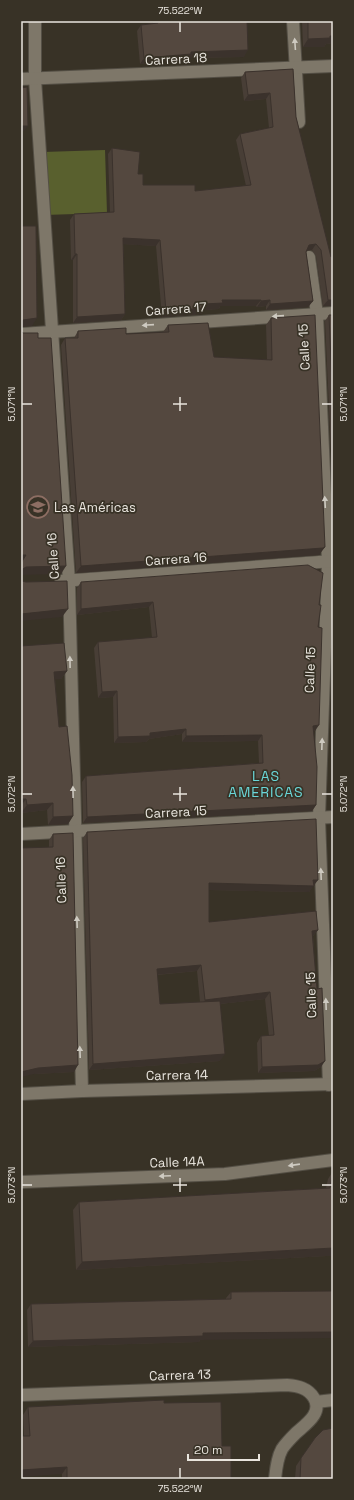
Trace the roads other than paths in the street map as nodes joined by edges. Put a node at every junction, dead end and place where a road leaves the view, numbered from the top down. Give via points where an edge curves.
1 (34, 21) edge
2 (293, 21) edge
3 (333, 66) edge
4 (296, 67) junction
5 (21, 79) edge
6 (34, 79) junction
7 (299, 122) edge
8 (309, 257) edge
9 (333, 313) edge
10 (317, 314) junction
11 (52, 332) junction
12 (21, 334) edge
13 (331, 562) edge
14 (69, 581) junction
15 (53, 582) edge
16 (333, 817) edge
17 (319, 818) junction
18 (74, 832) junction
19 (21, 834) edge
20 (331, 1085) edge
21 (82, 1091) junction
22 (21, 1094) edge
23 (333, 1160) edge
24 (21, 1182) edge
25 (21, 1395) edge
26 (333, 1400) edge
27 (316, 1402) junction
28 (275, 1479) edge

1 - 6 street, Calle 16
4 -> 2 street
3 - 4 street, Carrera 18
4 - 6 street, Carrera 18
4 - 7 street
5 - 6 street, Carrera 18
6 - 11 street, Calle 16
8 - 10 street, Calle 15
9 - 10 street, Carrera 17
10 -> 11 street, Carrera 17
13 -> 10 street, Calle 15
11 - 12 street, Carrera 17
11 - 14 street, Calle 16
13 - 14 street, Carrera 16
17 -> 13 street, Calle 15
14 - 15 street, Carrera 16
18 -> 14 street, Calle 16
16 - 17 street, Carrera 15
17 - 18 street, Carrera 15
20 -> 17 street, Calle 15
18 - 19 street, Carrera 15
21 -> 18 street, Calle 16
20 - 21 street, Carrera 14
21 - 22 street, Carrera 14
23 -> 24 street, Calle 14A via 225,1174
25 - 27 street, Carrera 13 via 288,1385 304,1388
26 - 27 street
27 - 28 street via 313,1416 281,1451

